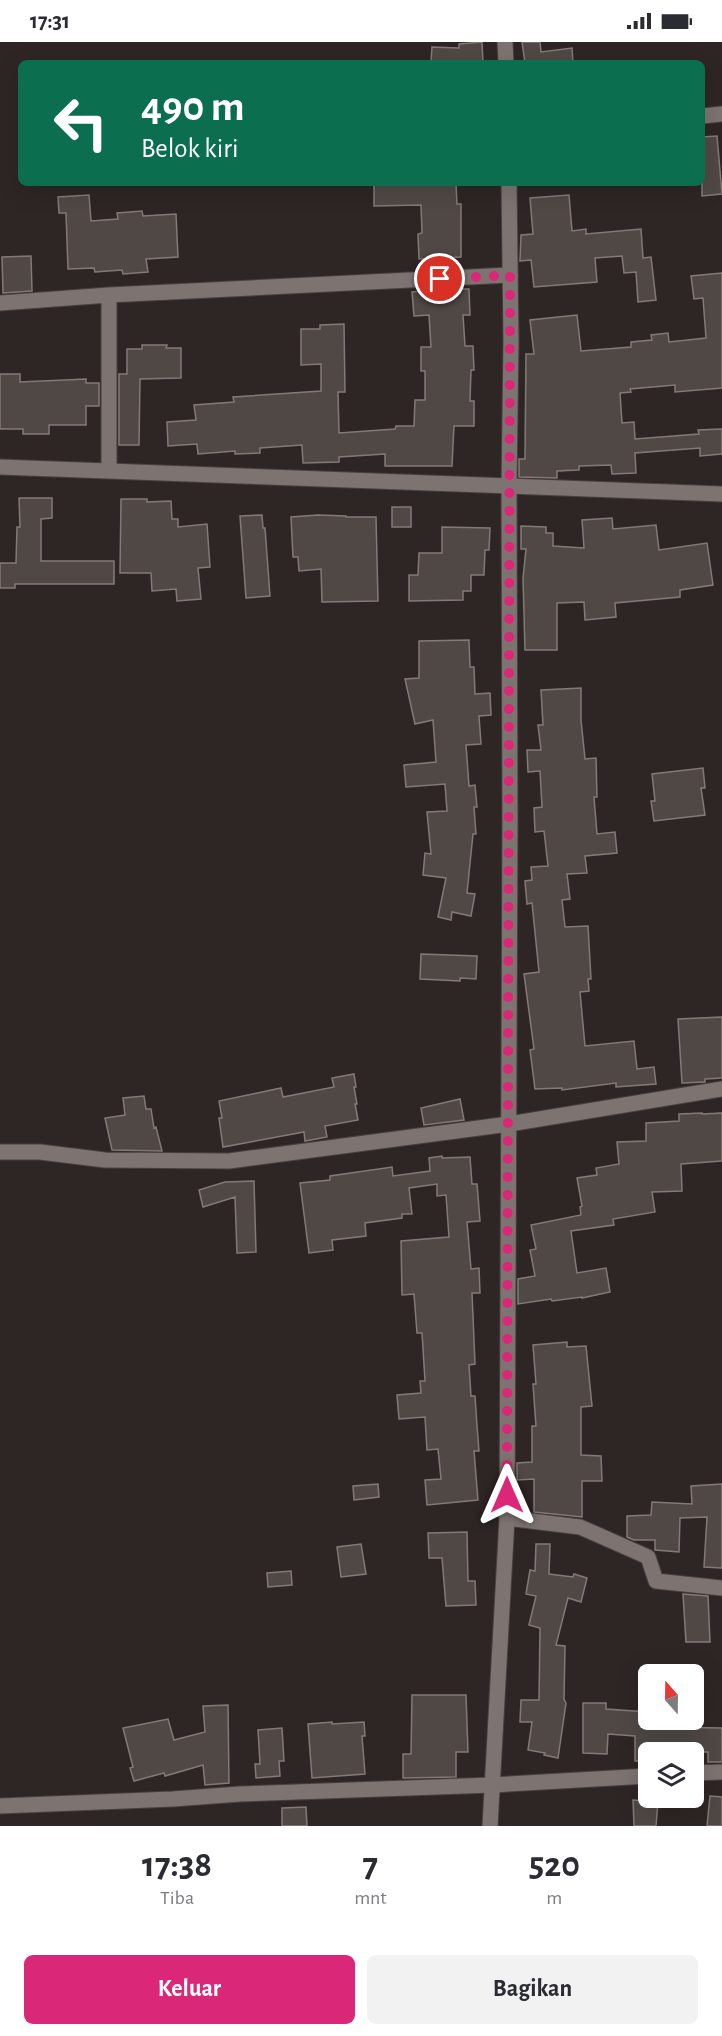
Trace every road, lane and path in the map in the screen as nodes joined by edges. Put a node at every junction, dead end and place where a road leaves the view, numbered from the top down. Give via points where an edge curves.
1 (505, 42) edge
2 (506, 60) edge
3 (722, 114) edge
4 (705, 116) edge
5 (509, 186) edge
6 (510, 275) junction
7 (109, 295) junction
8 (0, 303) edge
9 (0, 467) edge
10 (109, 470) junction
11 (509, 487) junction
12 (722, 494) edge
13 (722, 1089) edge
14 (509, 1124) junction
15 (0, 1152) edge
16 (507, 1518) junction
17 (722, 1588) edge
18 (722, 1772) edge
19 (704, 1773) edge
20 (638, 1777) edge
21 (492, 1785) junction
22 (0, 1806) edge
23 (490, 1826) edge

1 - 2 street
3 - 4 street
5 - 6 street
6 - 7 street
6 - 11 street
7 - 8 street
7 - 10 street
9 - 10 street
10 - 11 street
11 - 12 street
11 - 14 street
13 - 14 street
14 - 15 street via 229,1161 116,1161 40,1152
14 - 16 street
16 - 17 street via 580,1527 648,1557 656,1581
16 - 21 street
18 - 19 street
20 - 21 street
21 - 22 street
21 - 23 street

